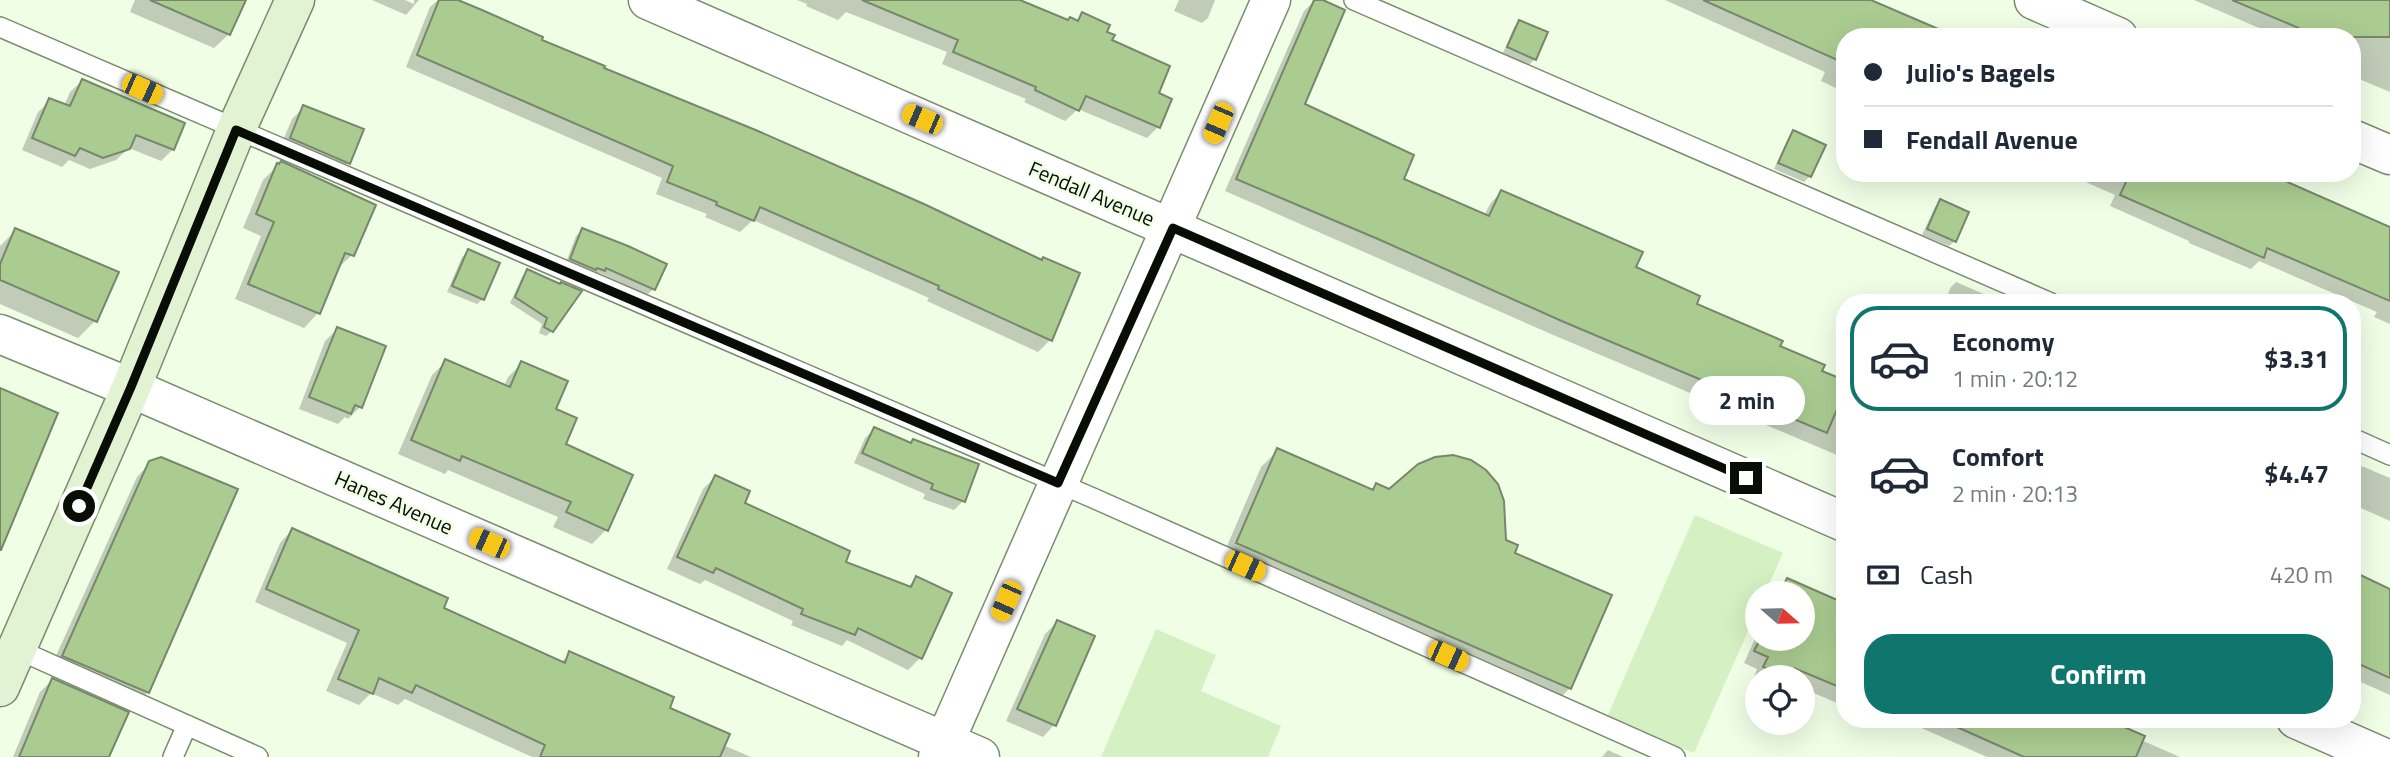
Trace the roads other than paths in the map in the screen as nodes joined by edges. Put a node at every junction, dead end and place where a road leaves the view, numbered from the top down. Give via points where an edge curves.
1 (295, 0) edge
2 (648, 0) edge
3 (1271, 0) edge
4 (1354, 0) edge
5 (2034, 0) edge
6 (0, 27) edge
7 (2098, 28) edge
8 (236, 130) junction
9 (2361, 143) edge
10 (2390, 155) edge
11 (1173, 228) junction
12 (2030, 294) edge
13 (0, 334) edge
14 (131, 387) junction
15 (2361, 442) edge
16 (2390, 455) edge
17 (1058, 483) junction
18 (1836, 518) edge
19 (8, 645) edge
20 (0, 687) edge
21 (187, 725) junction
22 (2316, 728) edge
23 (941, 749) edge
24 (173, 757) edge
25 (258, 757) edge
26 (980, 757) edge
27 (1675, 757) edge
28 (2382, 757) edge

1 - 8 main road
2 - 11 street, Fendall Avenue
3 - 11 street
4 - 12 lane
5 - 7 street
6 - 8 lane
8 - 14 main road
8 - 17 lane
9 - 10 street
11 - 17 street
11 - 18 street, Fendall Avenue
13 - 14 street, Hanes Avenue
14 - 19 main road
14 - 23 street, Hanes Avenue
15 - 16 lane
17 - 23 street
17 - 27 lane
19 - 20 main road
19 - 21 lane
21 - 24 lane
21 - 25 lane
22 - 28 street
23 - 26 street, Hanes Avenue

